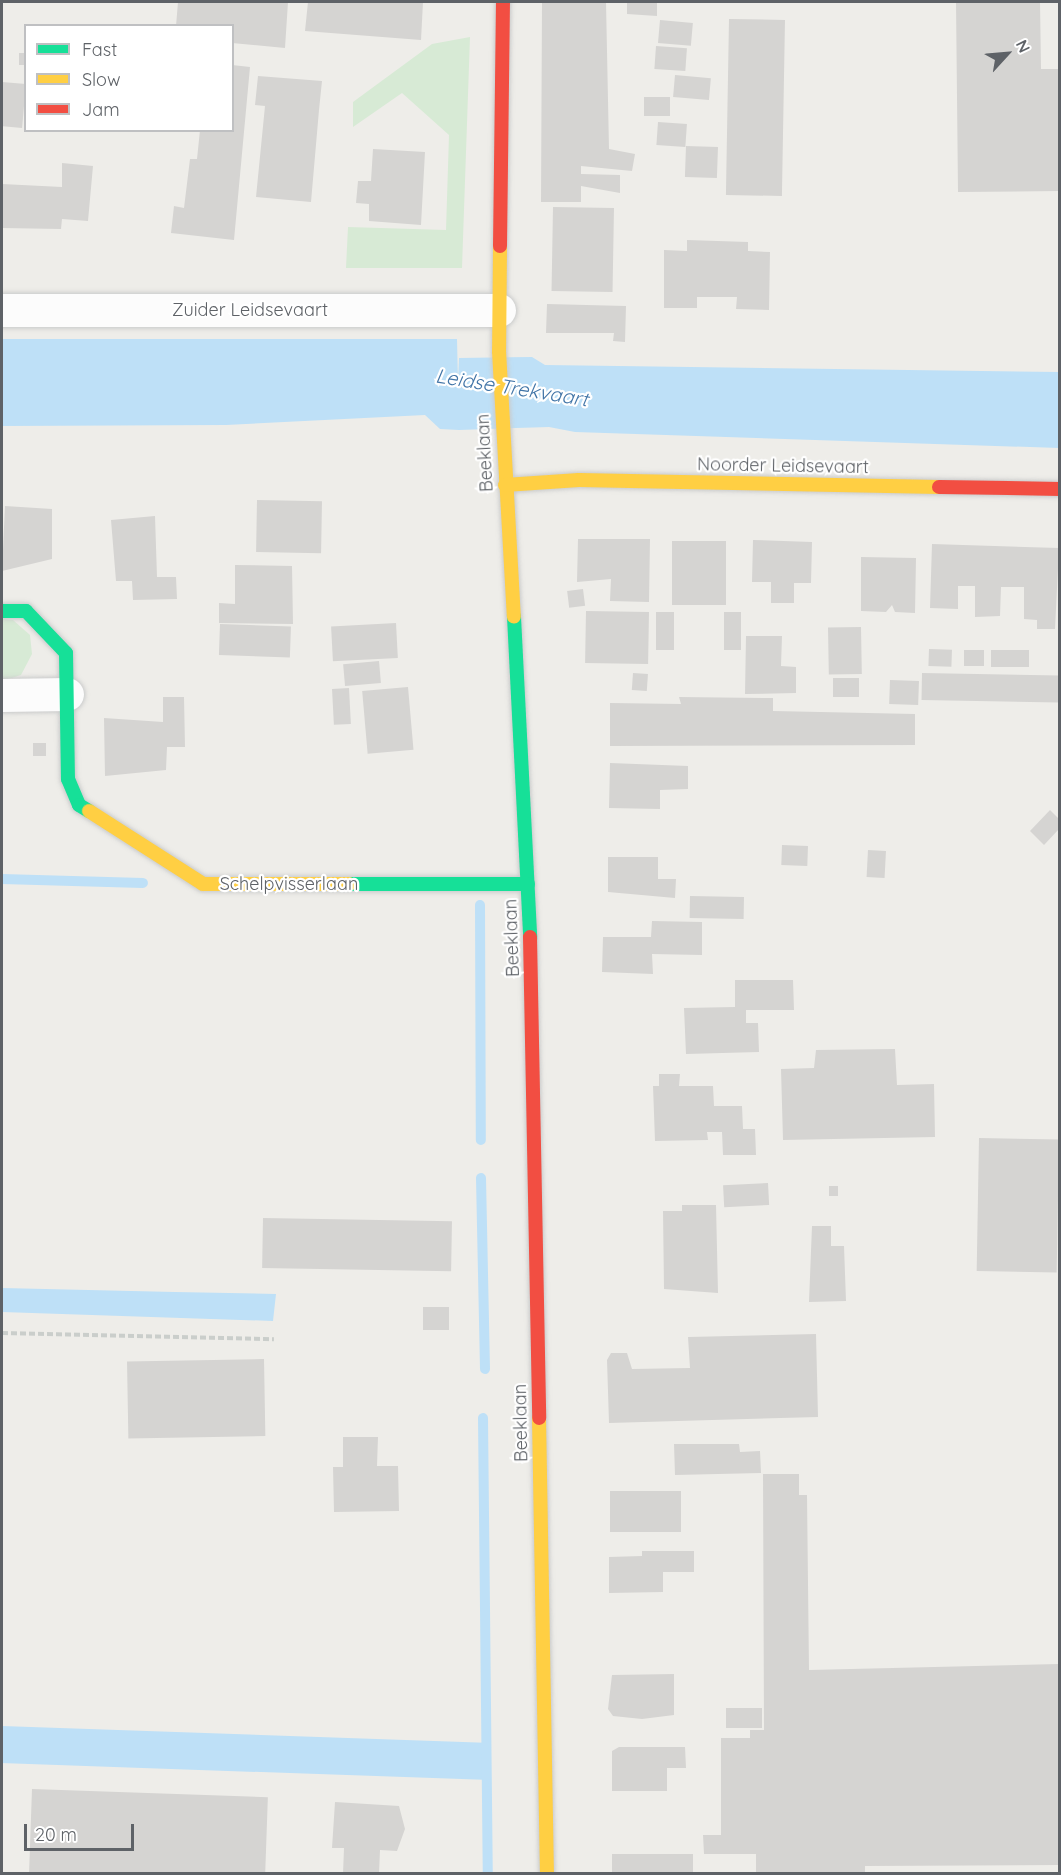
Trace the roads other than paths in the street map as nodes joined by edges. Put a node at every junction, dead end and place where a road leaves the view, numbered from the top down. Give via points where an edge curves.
1 (503, 2) edge
2 (2, 310) edge
3 (499, 310) junction
4 (505, 485) junction
5 (1059, 489) edge
6 (2, 611) edge
7 (66, 694) junction
8 (2, 695) edge
9 (528, 884) junction
10 (547, 1874) edge

1 - 3 main road, Beeklaan
2 - 3 street, Zuider Leidsevaart
3 - 4 main road, Beeklaan
4 - 5 main road, Noorder Leidsevaart via 579,480
4 - 9 main road, Beeklaan
6 - 7 main road, Schelpvisserlaan via 26,611 66,653
7 - 8 street
7 - 9 main road, Schelpvisserlaan via 68,779 79,805 203,884
9 - 10 main road, Beeklaan

